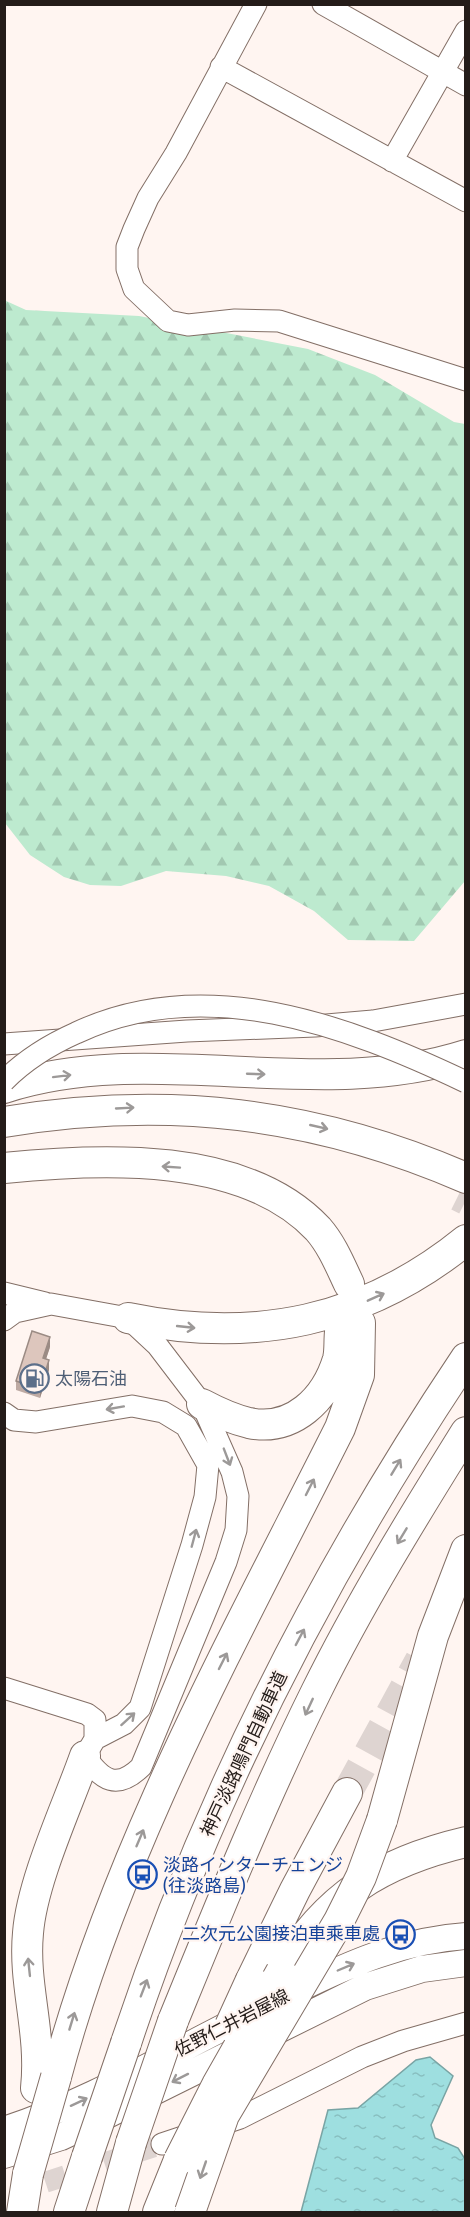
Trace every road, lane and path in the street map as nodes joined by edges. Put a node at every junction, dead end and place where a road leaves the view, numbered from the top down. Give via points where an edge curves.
1 (256, 4) edge
2 (323, 4) edge
3 (465, 31) edge
4 (221, 67) junction
5 (442, 72) junction
6 (465, 85) edge
7 (392, 161) junction
8 (465, 201) edge
9 (465, 380) edge
10 (465, 1004) edge
11 (4, 1044) edge
12 (465, 1055) edge
13 (4, 1066) edge
14 (465, 1068) edge
15 (4, 1082) edge
16 (465, 1082) edge
17 (4, 1088) edge
18 (4, 1122) edge
19 (4, 1142) edge
20 (4, 1168) edge
21 (462, 1187) edge
22 (465, 1240) edge
23 (341, 1288) dead end
24 (4, 1293) edge
25 (51, 1304) junction
26 (128, 1318) junction
27 (4, 1320) edge
28 (465, 1358) edge
29 (202, 1404) junction
30 (4, 1413) edge
31 (465, 1432) edge
32 (465, 1550) edge
33 (4, 1688) edge
34 (90, 1747) junction
35 (347, 1793) tunnel mouth
36 (465, 1842) edge
37 (465, 1936) edge
38 (465, 1963) edge
39 (465, 2023) edge
40 (46, 2082) junction
41 (4, 2130) edge
42 (171, 2152) junction
43 (4, 2156) edge
44 (17, 2194) edge
45 (69, 2212) edge
46 (112, 2212) edge
47 (158, 2212) edge
48 (190, 2212) edge

1 - 4 street
2 - 5 street
3 - 5 street
4 - 7 street
4 - 9 street via 148,198 127,248 127,269 134,289 168,321 188,325 279,321
5 - 6 street
5 - 7 street
7 - 8 street
10 - 11 street via 373,1021
17 -> 12 highway via 53,1076 140,1070 355,1074 415,1067
13 - 14 street via 57,1030 98,1011 161,994 201,991 264,998 321,1012
15 - 16 street, bridge via 42,1050 98,1022 150,1009 196,1005 243,1007 300,1018 399,1052
18 -> 21 highway via 135,1108 230,1112 324,1128 420,1158
19 - 21 highway via 89,1130 229,1131 355,1157
23 -> 20 highway via 332,1249 318,1229 257,1188 180,1167 105,1162
26 -> 22 highway via 169,1326 231,1330 312,1319 394,1288 419,1275
24 - 25 street
25 - 26 street
25 - 27 street via 15,1312
26 - 29 street via 157,1345
45 -> 28 highway, 神戸淡路鳴門自動車道, bridge via 182,1888 232,1776 339,1563
29 -> 34 street via 224,1450 238,1496 233,1541 141,1767 129,1779 116,1781 101,1776
40 -> 29 highway via 162,1787 340,1428 358,1375 350,1328 327,1386 291,1420 251,1423
34 -> 30 street via 140,1708 192,1545 205,1497 208,1465 186,1426 163,1412 132,1406 36,1422 14,1419
31 -> 46 highway, bridge via 372,1587 316,1692 173,2021
32 -> 48 highway, bridge via 430,1647 382,1820 361,1876 339,1921 224,2115
33 - 34 street via 87,1714 95,1720
40 -> 34 highway via 39,2060 28,1934 43,1874
35 - 42 highway, bridge via 295,1890
36 - 42 highway, bridge via 393,1865 348,1891 317,1922 281,1972 218,2085
41 -> 37 main road, 佐野仁井岩屋線 via 103,2091 345,1967 412,1943
38 -> 43 main road, 佐野仁井岩屋線 via 422,1969 365,1987 90,2124
39 - 42 street via 362,2057
40 - 44 highway, bridge
42 - 47 highway

